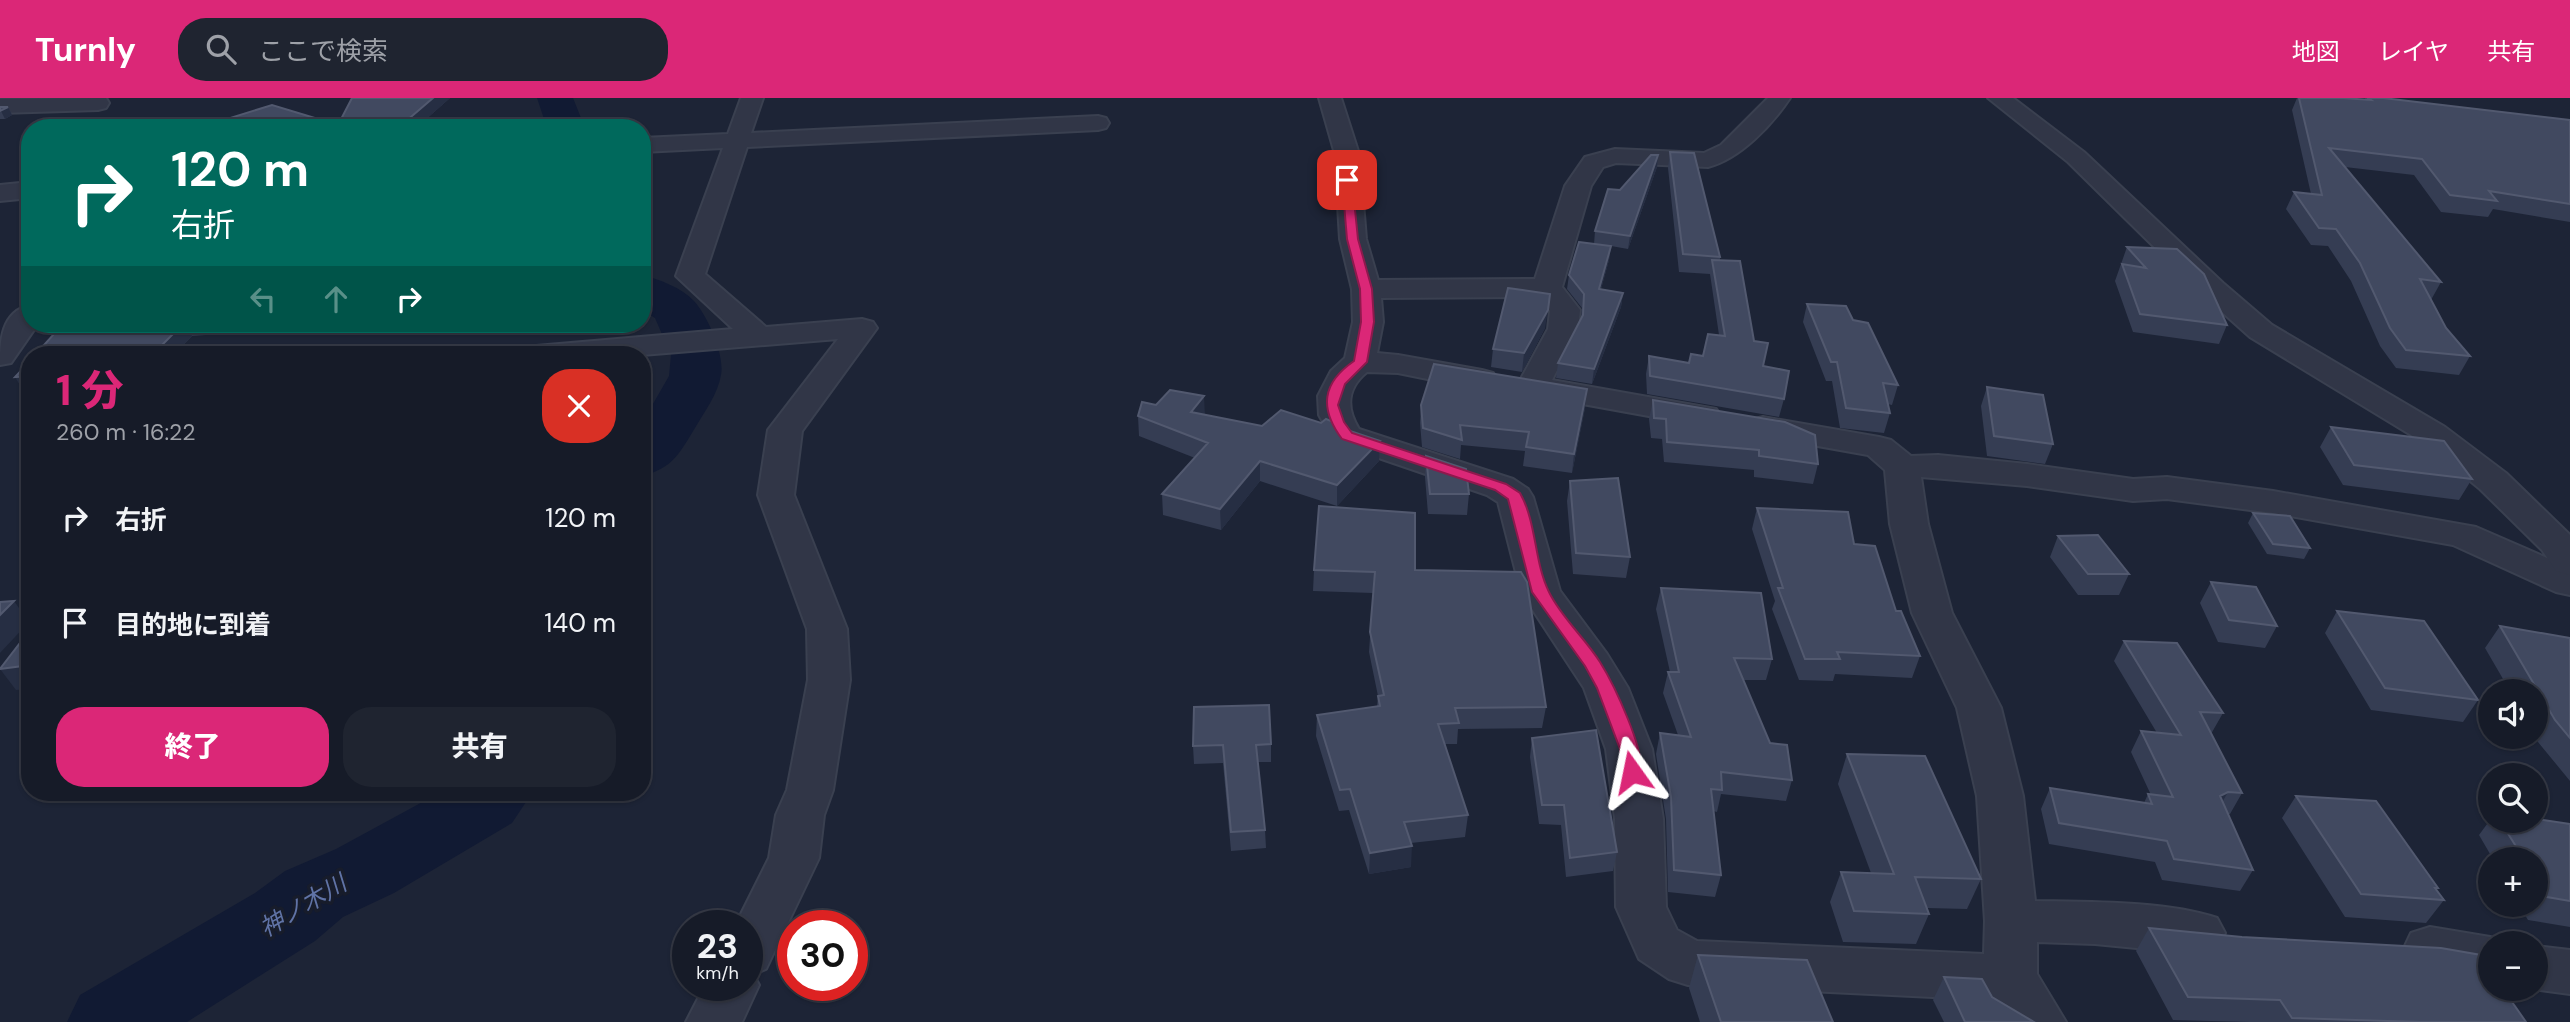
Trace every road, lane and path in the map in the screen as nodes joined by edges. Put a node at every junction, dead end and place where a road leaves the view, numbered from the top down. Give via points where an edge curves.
1 (752, 98) edge
2 (1330, 98) edge
3 (1779, 98) edge
4 (1999, 98) edge
5 (0, 106) edge
6 (101, 107) edge
7 (1098, 123) dead end
8 (736, 141) junction
9 (651, 145) edge
10 (21, 191) edge
11 (0, 193) edge
12 (1547, 288) junction
13 (1366, 289) junction
14 (21, 327) edge
15 (760, 337) junction
16 (648, 346) edge
17 (0, 356) edge
18 (1360, 362) junction
19 (1533, 386) junction
20 (1902, 467) junction
21 (2566, 551) edge
22 (2570, 583) edge
23 (763, 921) edge
24 (2011, 921) junction
25 (2241, 937) edge
26 (2385, 945) edge
27 (2478, 957) edge
28 (2548, 969) edge
29 (2570, 972) edge
30 (2010, 978) junction
31 (724, 1001) edge
32 (714, 1022) edge
33 (2038, 1022) edge

1 - 8 street
2 - 13 street via 1347,154 1353,239
3 - 12 street via 1731,149 1708,160 1615,156 1594,162 1578,186
4 - 21 street via 2076,157 2261,331 2433,434 2493,481
5 - 6 street
7 - 8 street
8 - 9 street
8 - 15 street via 690,276
10 - 11 street
12 - 13 street
12 - 19 street via 1565,310 1563,329
13 - 18 street via 1368,322
14 - 17 street
15 - 16 street
15 - 23 street via 862,328 785,429 776,495 827,629 829,680 794,858
18 - 19 street
18 - 30 street via 1338,383 1332,405 1347,436 1515,496 1541,592 1606,688 1629,749 1639,819 1641,907 1657,944 1688,963
19 - 20 street via 1879,447
20 - 22 street via 1938,466 2273,502 2463,535
20 - 24 street via 1909,524 1932,613 1979,708 2000,796
24 - 25 street via 2095,923
24 - 30 street
26 - 27 street
28 - 29 street
30 - 33 street
31 - 32 street

